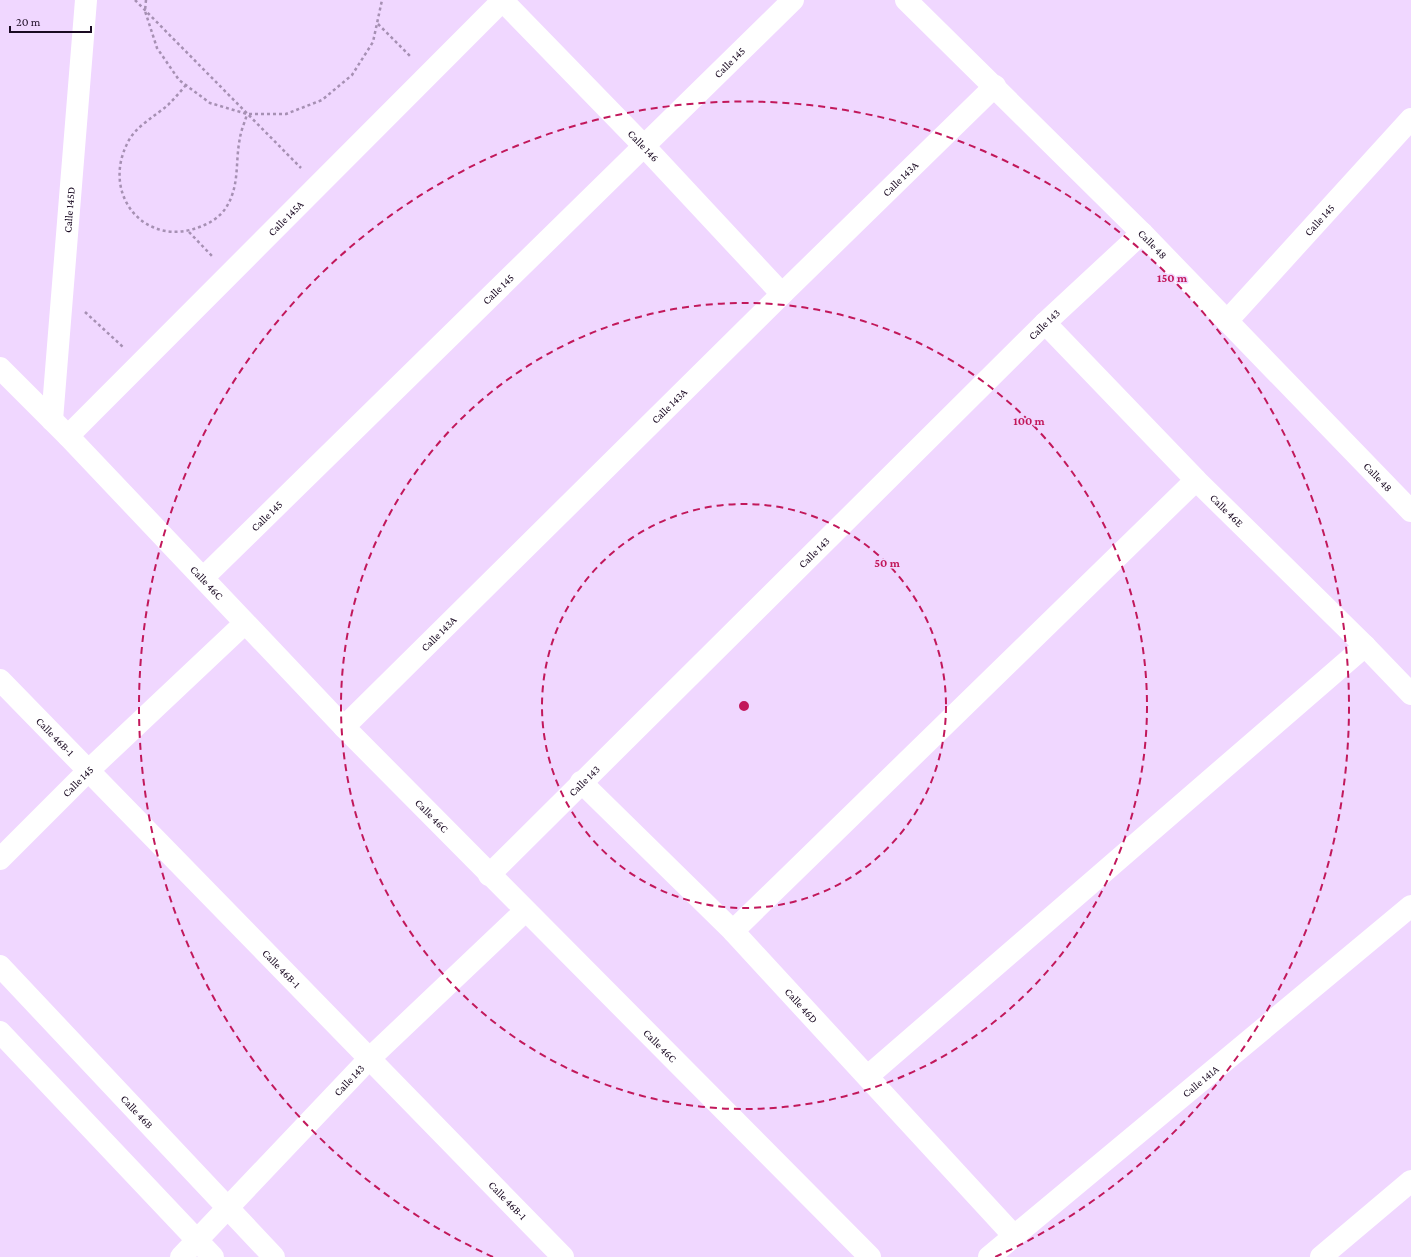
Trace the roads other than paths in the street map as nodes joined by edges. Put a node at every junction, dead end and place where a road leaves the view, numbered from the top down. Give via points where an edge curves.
1 (86, 0) edge
2 (503, 0) edge
3 (793, 0) edge
4 (915, 3) edge
5 (995, 86) junction
6 (1411, 119) edge
7 (644, 146) junction
8 (1142, 233) junction
9 (782, 294) junction
10 (1227, 321) junction
11 (1045, 323) junction
12 (0, 368) edge
13 (52, 420) junction
14 (68, 436) junction
15 (1196, 480) junction
16 (1411, 511) edge
17 (203, 578) junction
18 (245, 623) junction
19 (1365, 646) junction
20 (0, 680) edge
21 (1411, 694) edge
22 (344, 727) junction
23 (89, 770) junction
24 (581, 782) junction
25 (0, 859) edge
26 (489, 875) junction
27 (1411, 906) edge
28 (525, 911) junction
29 (733, 931) junction
30 (0, 966) edge
31 (0, 1032) edge
32 (368, 1059) junction
33 (868, 1076) junction
34 (1411, 1180) edge
35 (226, 1208) junction
36 (1014, 1236) junction
37 (197, 1240) junction
38 (181, 1257) edge
39 (213, 1257) edge
40 (274, 1257) edge
41 (563, 1257) edge
42 (870, 1257) edge
43 (989, 1257) edge
44 (1320, 1257) edge

1 - 13 street, Calle 145D
2 - 7 street, Calle 146
2 - 14 street, Calle 145A
3 - 7 street, Calle 145
4 - 5 street, Calle 48
5 - 8 street, Calle 48
5 - 9 street, Calle 143A
6 - 10 street, Calle 145
7 - 9 street, Calle 146
7 - 17 street, Calle 145
8 - 10 street, Calle 48
8 - 11 street, Calle 143
9 - 22 street, Calle 143A
10 - 16 street, Calle 48
11 - 15 street, Calle 46E
11 - 24 street, Calle 143
12 - 13 street, Calle 46C
13 - 14 street, Calle 46C
14 - 17 street, Calle 46C
15 - 19 street, Calle 46E
15 - 29 street
17 - 18 street, Calle 46C
18 - 22 street, Calle 46C
18 - 23 street, Calle 145
19 - 21 street, Calle 46E
19 - 33 street
20 - 23 street, Calle 46B-1
22 - 26 street, Calle 46C
23 - 25 street, Calle 145
23 - 32 street, Calle 46B-1
24 - 26 street, Calle 143
24 - 29 street, Calle 46D
26 - 28 street, Calle 46C
27 - 36 street, Calle 141A
28 - 32 street, Calle 143
28 - 42 street, Calle 46C
29 - 33 street, Calle 46D
30 - 35 street, Calle 46B
31 - 37 street
32 - 35 street, Calle 143
32 - 41 street, Calle 46B-1
33 - 36 street, Calle 46D
34 - 44 street
35 - 37 street, Calle 143
35 - 40 street, Calle 46B
36 - 43 street, Calle 141A
37 - 38 street, Calle 143
37 - 39 street

